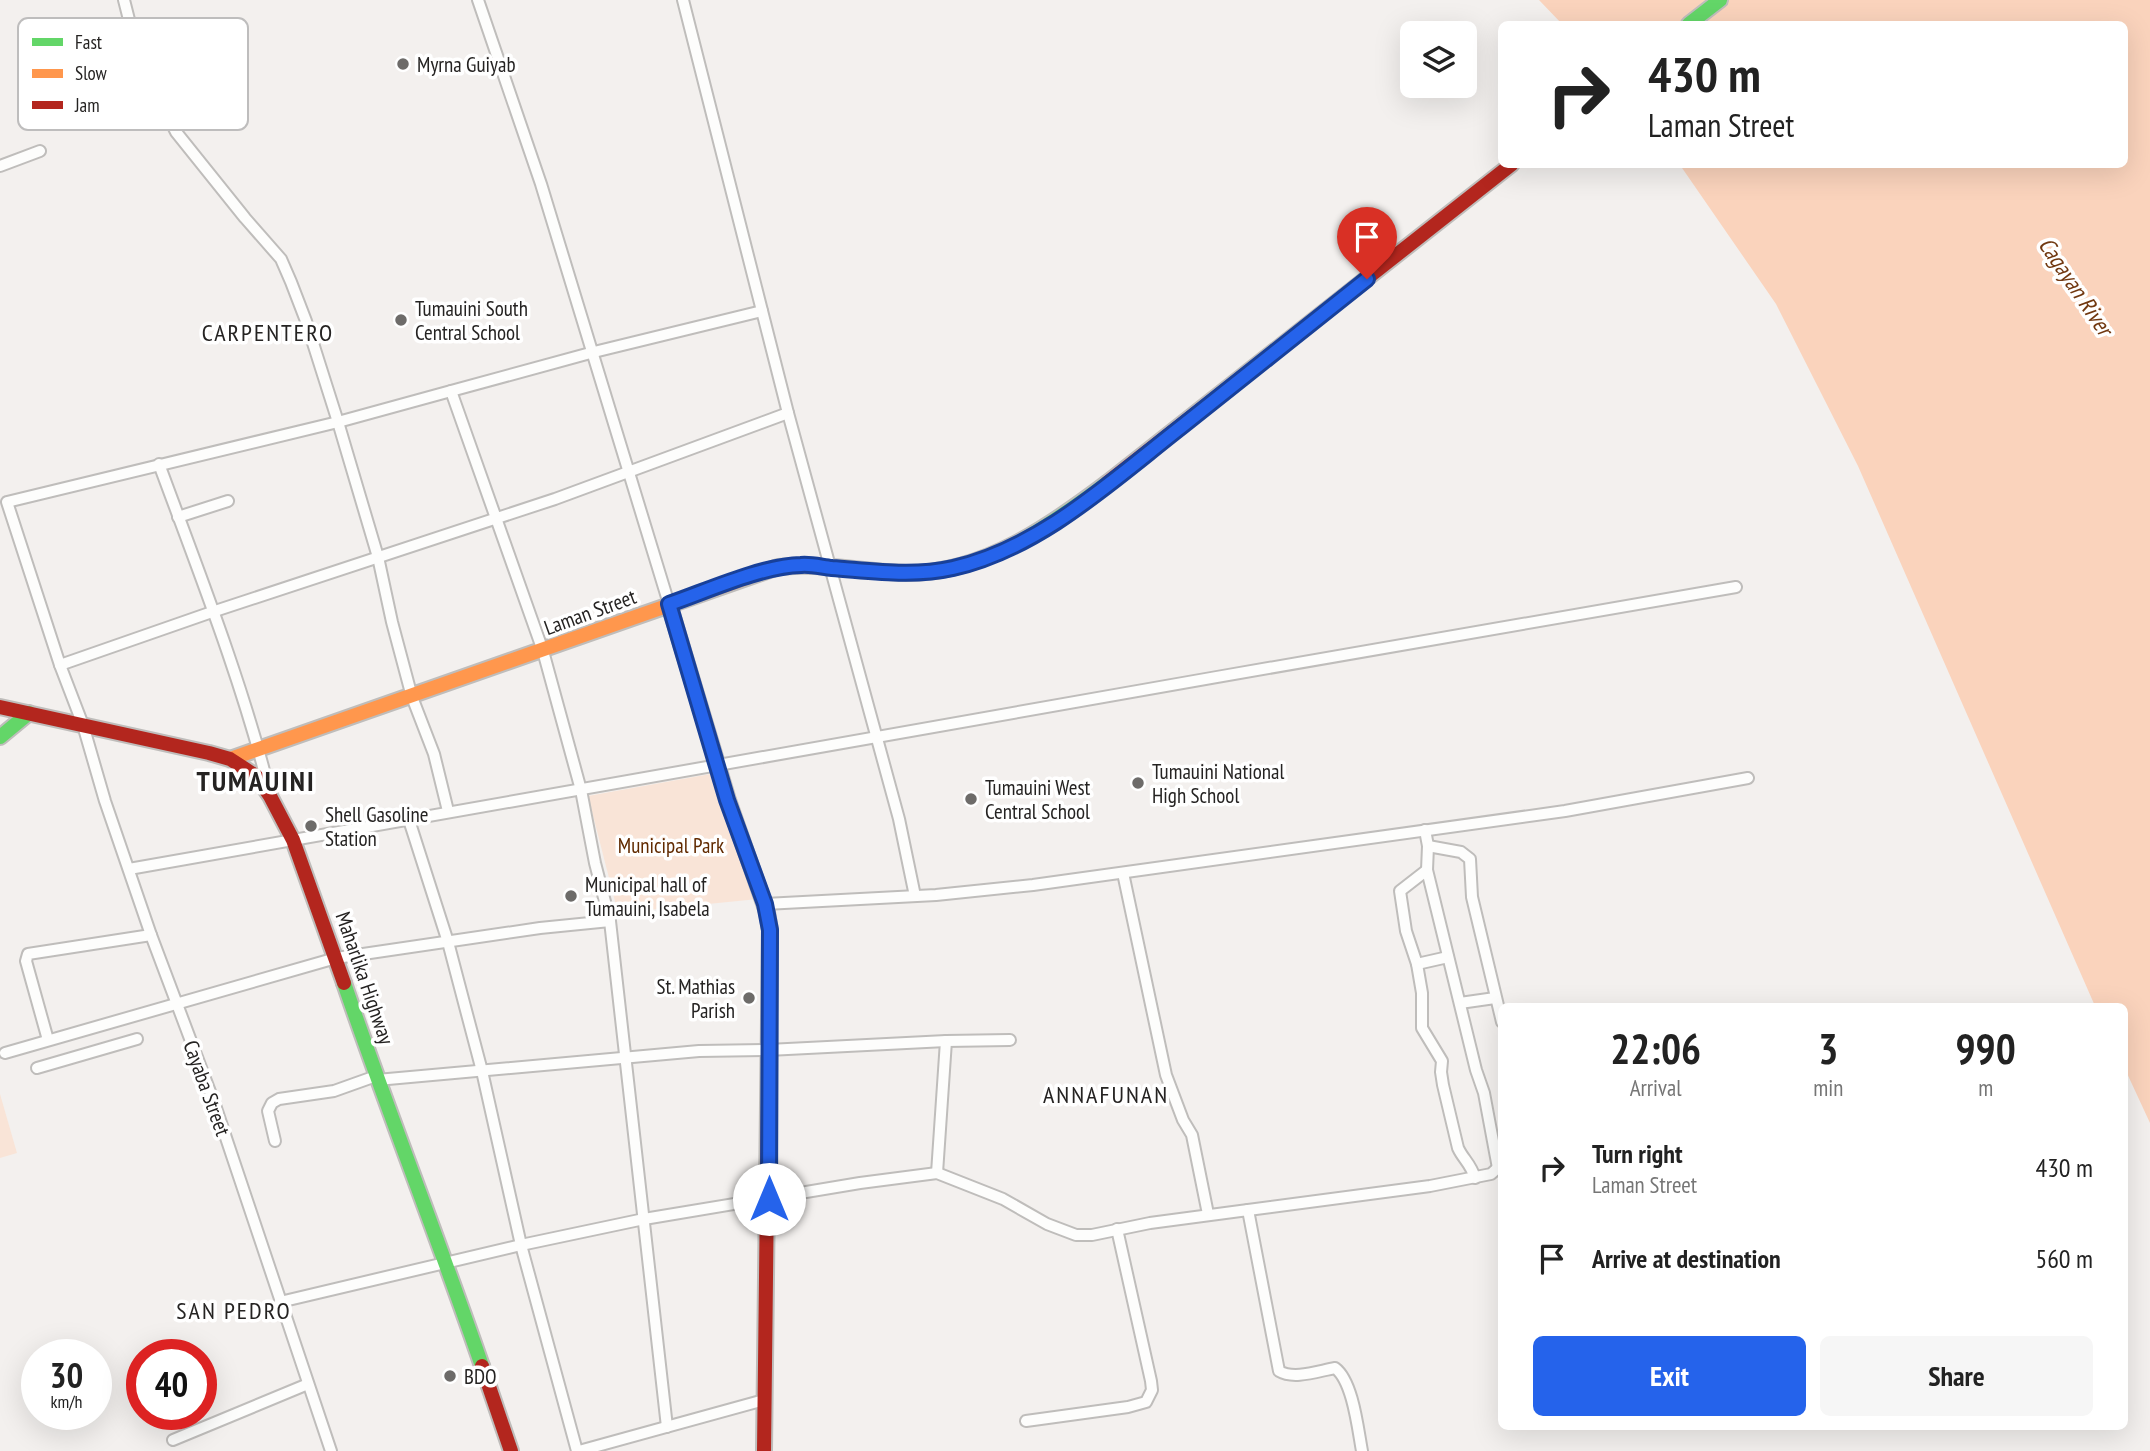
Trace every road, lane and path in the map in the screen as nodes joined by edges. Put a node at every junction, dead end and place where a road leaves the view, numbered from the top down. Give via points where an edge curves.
1 (124, 0) edge
2 (478, 0) edge
3 (682, 0) edge
4 (1720, 0) edge
5 (129, 18) edge
6 (1693, 21) edge
7 (175, 130) edge
8 (40, 152) dead end
9 (0, 166) edge
10 (1507, 168) edge
11 (762, 312) junction
12 (594, 352) junction
13 (451, 391) junction
14 (788, 413) junction
15 (338, 422) junction
16 (159, 464) junction
17 (629, 473) junction
18 (228, 501) dead end
19 (178, 517) junction
20 (494, 518) junction
21 (378, 557) junction
22 (829, 567) junction
23 (1736, 587) dead end
24 (669, 604) junction
25 (212, 612) junction
26 (542, 652) junction
27 (60, 665) junction
28 (412, 697) junction
29 (0, 707) edge
30 (29, 713) junction
31 (83, 726) junction
32 (0, 737) edge
33 (878, 737) junction
34 (259, 751) junction
35 (230, 760) junction
36 (717, 764) junction
37 (1748, 778) dead end
38 (581, 790) junction
39 (270, 796) junction
40 (448, 811) junction
41 (410, 820) junction
42 (1425, 830) junction
43 (293, 840) junction
44 (1428, 846) junction
45 (129, 869) junction
46 (1427, 870) junction
47 (1123, 873) junction
48 (915, 896) junction
49 (765, 904) junction
50 (610, 921) junction
51 (151, 935) junction
52 (448, 942) junction
53 (1448, 957) junction
54 (336, 958) junction
55 (1416, 964) junction
56 (1495, 998) junction
57 (176, 1003) junction
58 (1460, 1003) junction
59 (1498, 1006) edge
60 (54, 1039) junction
61 (138, 1039) dead end
62 (1010, 1040) dead end
63 (946, 1041) junction
64 (768, 1050) junction
65 (5, 1053) dead end
66 (625, 1058) junction
67 (65, 1059) junction
68 (37, 1068) dead end
69 (482, 1071) junction
70 (377, 1078) junction
71 (275, 1141) dead end
72 (1498, 1157) edge
73 (1498, 1168) edge
74 (937, 1173) junction
75 (1475, 1178) junction
76 (769, 1199) junction
77 (1248, 1210) junction
78 (1208, 1214) junction
79 (644, 1219) junction
80 (1117, 1230) junction
81 (521, 1245) junction
82 (447, 1263) junction
83 (280, 1302) junction
84 (308, 1384) junction
85 (764, 1400) junction
86 (1026, 1421) dead end
87 (667, 1427) junction
88 (173, 1440) dead end
89 (331, 1451) edge
90 (512, 1451) edge
91 (578, 1451) edge
92 (764, 1451) edge
93 (1362, 1451) edge

1 - 5 street
2 - 12 street
3 - 11 street
4 - 6 main road
7 - 15 street via 281,259
8 - 9 street
10 - 22 main road, Laman Street via 1156,446 1032,537 980,560 929,572
11 - 12 street
11 - 14 street
12 - 13 street
12 - 17 street
13 - 15 street
13 - 20 street
14 - 17 street
14 - 22 street
15 - 16 street
15 - 21 street
16 - 19 street
16 - 27 street, Cayaba Street via 7,502
17 - 20 street
17 - 24 street
18 - 19 street
19 - 25 street
20 - 21 street
20 - 26 street
21 - 25 street
21 - 28 street
22 - 24 main road, Laman Street via 778,568
22 - 33 street
23 - 33 street
24 - 26 main road, Laman Street
24 - 36 main road
25 - 27 street
25 - 34 street
26 - 28 main road, Laman Street
26 - 38 street
27 - 31 street, Cayaba Street
28 - 34 main road, Laman Street
28 - 40 street
29 - 30 main road, Maharlika Highway
30 - 31 main road, Maharlika Highway
30 - 32 main road
31 - 35 main road, Maharlika Highway
31 - 45 street, Cayaba Street
33 - 36 street
33 - 48 street
34 - 35 main road, Laman Street
34 - 39 street
35 - 39 main road, Maharlika Highway via 256,776
36 - 38 street
36 - 49 main road
37 - 42 street
38 - 40 street
38 - 50 street
39 - 43 main road, Maharlika Highway
40 - 41 street
41 - 43 street
41 - 52 street
42 - 44 street
42 - 47 street
43 - 45 street
43 - 54 main road, Maharlika Highway
44 - 46 street
44 - 56 street via 1461,852 1470,859 1472,897
45 - 51 street, Cayaba Street
46 - 53 street
46 - 55 street via 1400,891
47 - 48 street
47 - 78 street via 1166,1075 1192,1135
48 - 49 street
49 - 64 main road via 771,950
50 - 52 street
50 - 66 street
51 - 57 street, Cayaba Street
51 - 60 street via 28,954 26,961
52 - 54 street
52 - 69 street
53 - 55 street
53 - 58 street
54 - 57 street
54 - 70 main road, Maharlika Highway
55 - 75 street via 1422,1028 1442,1061 1458,1148
56 - 58 street
56 - 59 street
57 - 60 street
57 - 83 street, Cayaba Street
58 - 72 street
60 - 65 street
60 - 67 street
61 - 67 street
62 - 63 street
63 - 64 street
63 - 74 street
64 - 66 street
64 - 76 main road
66 - 69 street
66 - 79 street
67 - 68 street
69 - 70 street
69 - 81 street
70 - 71 street via 272,1103 268,1111
70 - 82 main road, Maharlika Highway
73 - 75 street
74 - 76 street
74 - 80 street via 1076,1235
75 - 77 street
76 - 79 street
76 - 85 main road
77 - 78 street
77 - 93 street via 1279,1371 1301,1374 1335,1368 1341,1372
78 - 80 street
79 - 81 street
79 - 87 street
80 - 86 street via 1151,1381 1150,1396 1146,1402 1128,1406
81 - 82 street
81 - 91 street
82 - 83 street
82 - 90 main road, Maharlika Highway
83 - 84 street, Cayaba Street
84 - 88 street
84 - 89 street, Cayaba Street
85 - 87 street
85 - 92 main road
87 - 91 street

